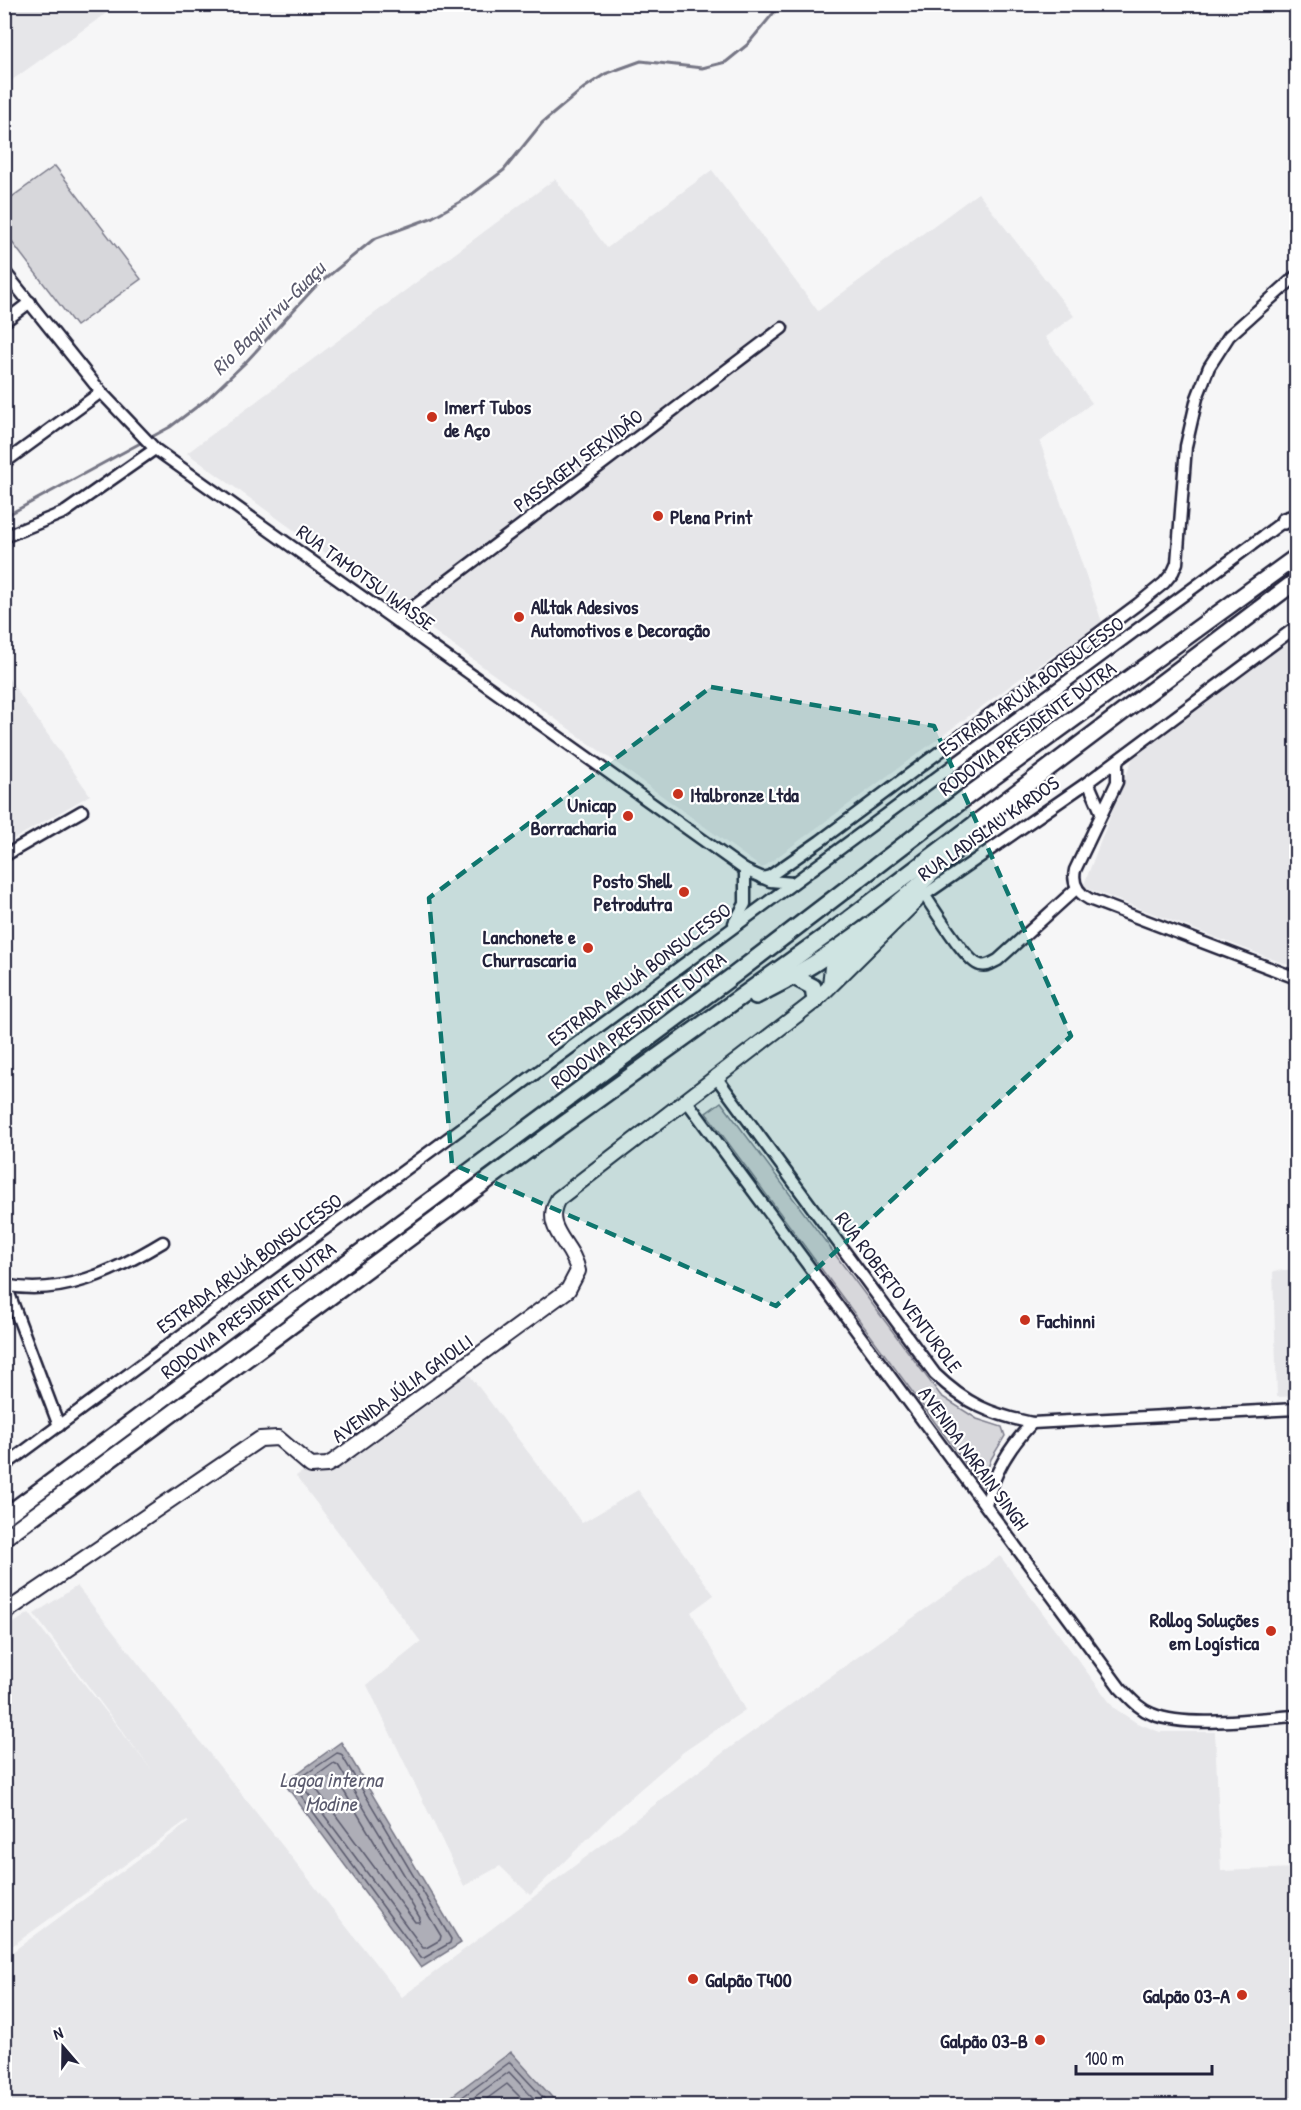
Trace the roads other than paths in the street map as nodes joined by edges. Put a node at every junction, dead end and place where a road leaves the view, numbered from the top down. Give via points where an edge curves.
1 (4, 271) edge
2 (1296, 276) edge
3 (30, 302) junction
4 (4, 322) edge
5 (782, 328) dead end
6 (101, 392) junction
7 (154, 448) junction
8 (4, 463) edge
9 (1296, 511) edge
10 (1290, 519) edge
11 (4, 537) edge
12 (1296, 557) edge
13 (1296, 581) edge
14 (396, 620) junction
15 (1296, 627) edge
16 (1117, 761) junction
17 (1088, 782) junction
18 (998, 807) junction
19 (82, 811) dead end
20 (1101, 812) junction
21 (4, 856) edge
22 (940, 867) junction
23 (745, 870) junction
24 (762, 878) junction
25 (793, 883) junction
26 (1077, 888) junction
27 (921, 898) junction
28 (733, 926) junction
29 (794, 977) junction
30 (1296, 978) edge
31 (815, 1001) junction
32 (714, 1018) junction
33 (716, 1077) junction
34 (686, 1100) junction
35 (163, 1242) dead end
36 (5, 1284) edge
37 (1296, 1409) edge
38 (1032, 1423) junction
39 (59, 1426) junction
40 (4, 1466) edge
41 (986, 1505) junction
42 (4, 1517) edge
43 (4, 1538) edge
44 (4, 1614) edge
45 (1296, 1716) edge

1 - 3 street, RUA TAMOTSU IWASSE
2 - 24 street via 1229,336 1209,368 1191,420 1173,573 1138,604 830,834
3 - 4 street
3 - 6 street, RUA TAMOTSU IWASSE
5 - 14 street, PASSAGEM SERVIDÃO
6 - 7 street, RUA TAMOTSU IWASSE
6 - 8 street
7 - 11 street via 65,512
7 - 14 street, RUA TAMOTSU IWASSE
9 - 10 street, ESTRADA ARUJÁ BONSUCESSO
10 - 25 street, ESTRADA ARUJÁ BONSUCESSO
12 - 42 highway, RODOVIA PRESIDENTE DUTRA via 969,795 734,975
13 - 18 highway, RODOVIA PRESIDENTE DUTRA
14 - 23 street, RUA TAMOTSU IWASSE
15 - 16 street, RUA LADISLAU KARDOS
16 - 17 street, RUA LADISLAU KARDOS
16 - 20 street via 1117,782
17 - 20 street
17 - 27 street, RUA LADISLAU KARDOS
18 - 22 highway
18 - 32 highway, RODOVIA PRESIDENTE DUTRA
19 - 21 street
20 - 26 street via 1075,870
22 - 27 highway
22 - 29 highway via 819,962
23 - 24 street, RUA TAMOTSU IWASSE
23 - 28 street via 745,904
24 - 25 street, RUA TAMOTSU IWASSE
25 - 28 street, ESTRADA ARUJÁ BONSUCESSO
26 - 27 street via 998,960 985,966 969,957
26 - 30 street via 1089,899
27 - 31 main road via 886,921 832,967 830,985
28 - 39 street, ESTRADA ARUJÁ BONSUCESSO
29 - 31 highway via 813,987
29 - 32 highway
31 - 33 main road
32 - 43 highway, RODOVIA PRESIDENTE DUTRA via 550,1134
33 - 34 main road, AVENIDA JÚLIA GAIOLLI
33 - 38 street, RUA ROBERTO VENTUROLE via 935,1374 972,1404 996,1416
34 - 41 street, AVENIDA NARAIN SINGH
34 - 44 main road, AVENIDA JÚLIA GAIOLLI via 553,1206 552,1222 573,1254 578,1271 568,1290 334,1461 311,1466 278,1438 260,1438
35 - 36 street via 99,1276 46,1288
36 - 39 street
37 - 38 street, RUA ROBERTO VENTUROLE
38 - 41 street via 1001,1460
39 - 40 street, ESTRADA ARUJÁ BONSUCESSO
41 - 45 street, AVENIDA NARAIN SINGH via 1120,1688 1141,1708 1168,1720

